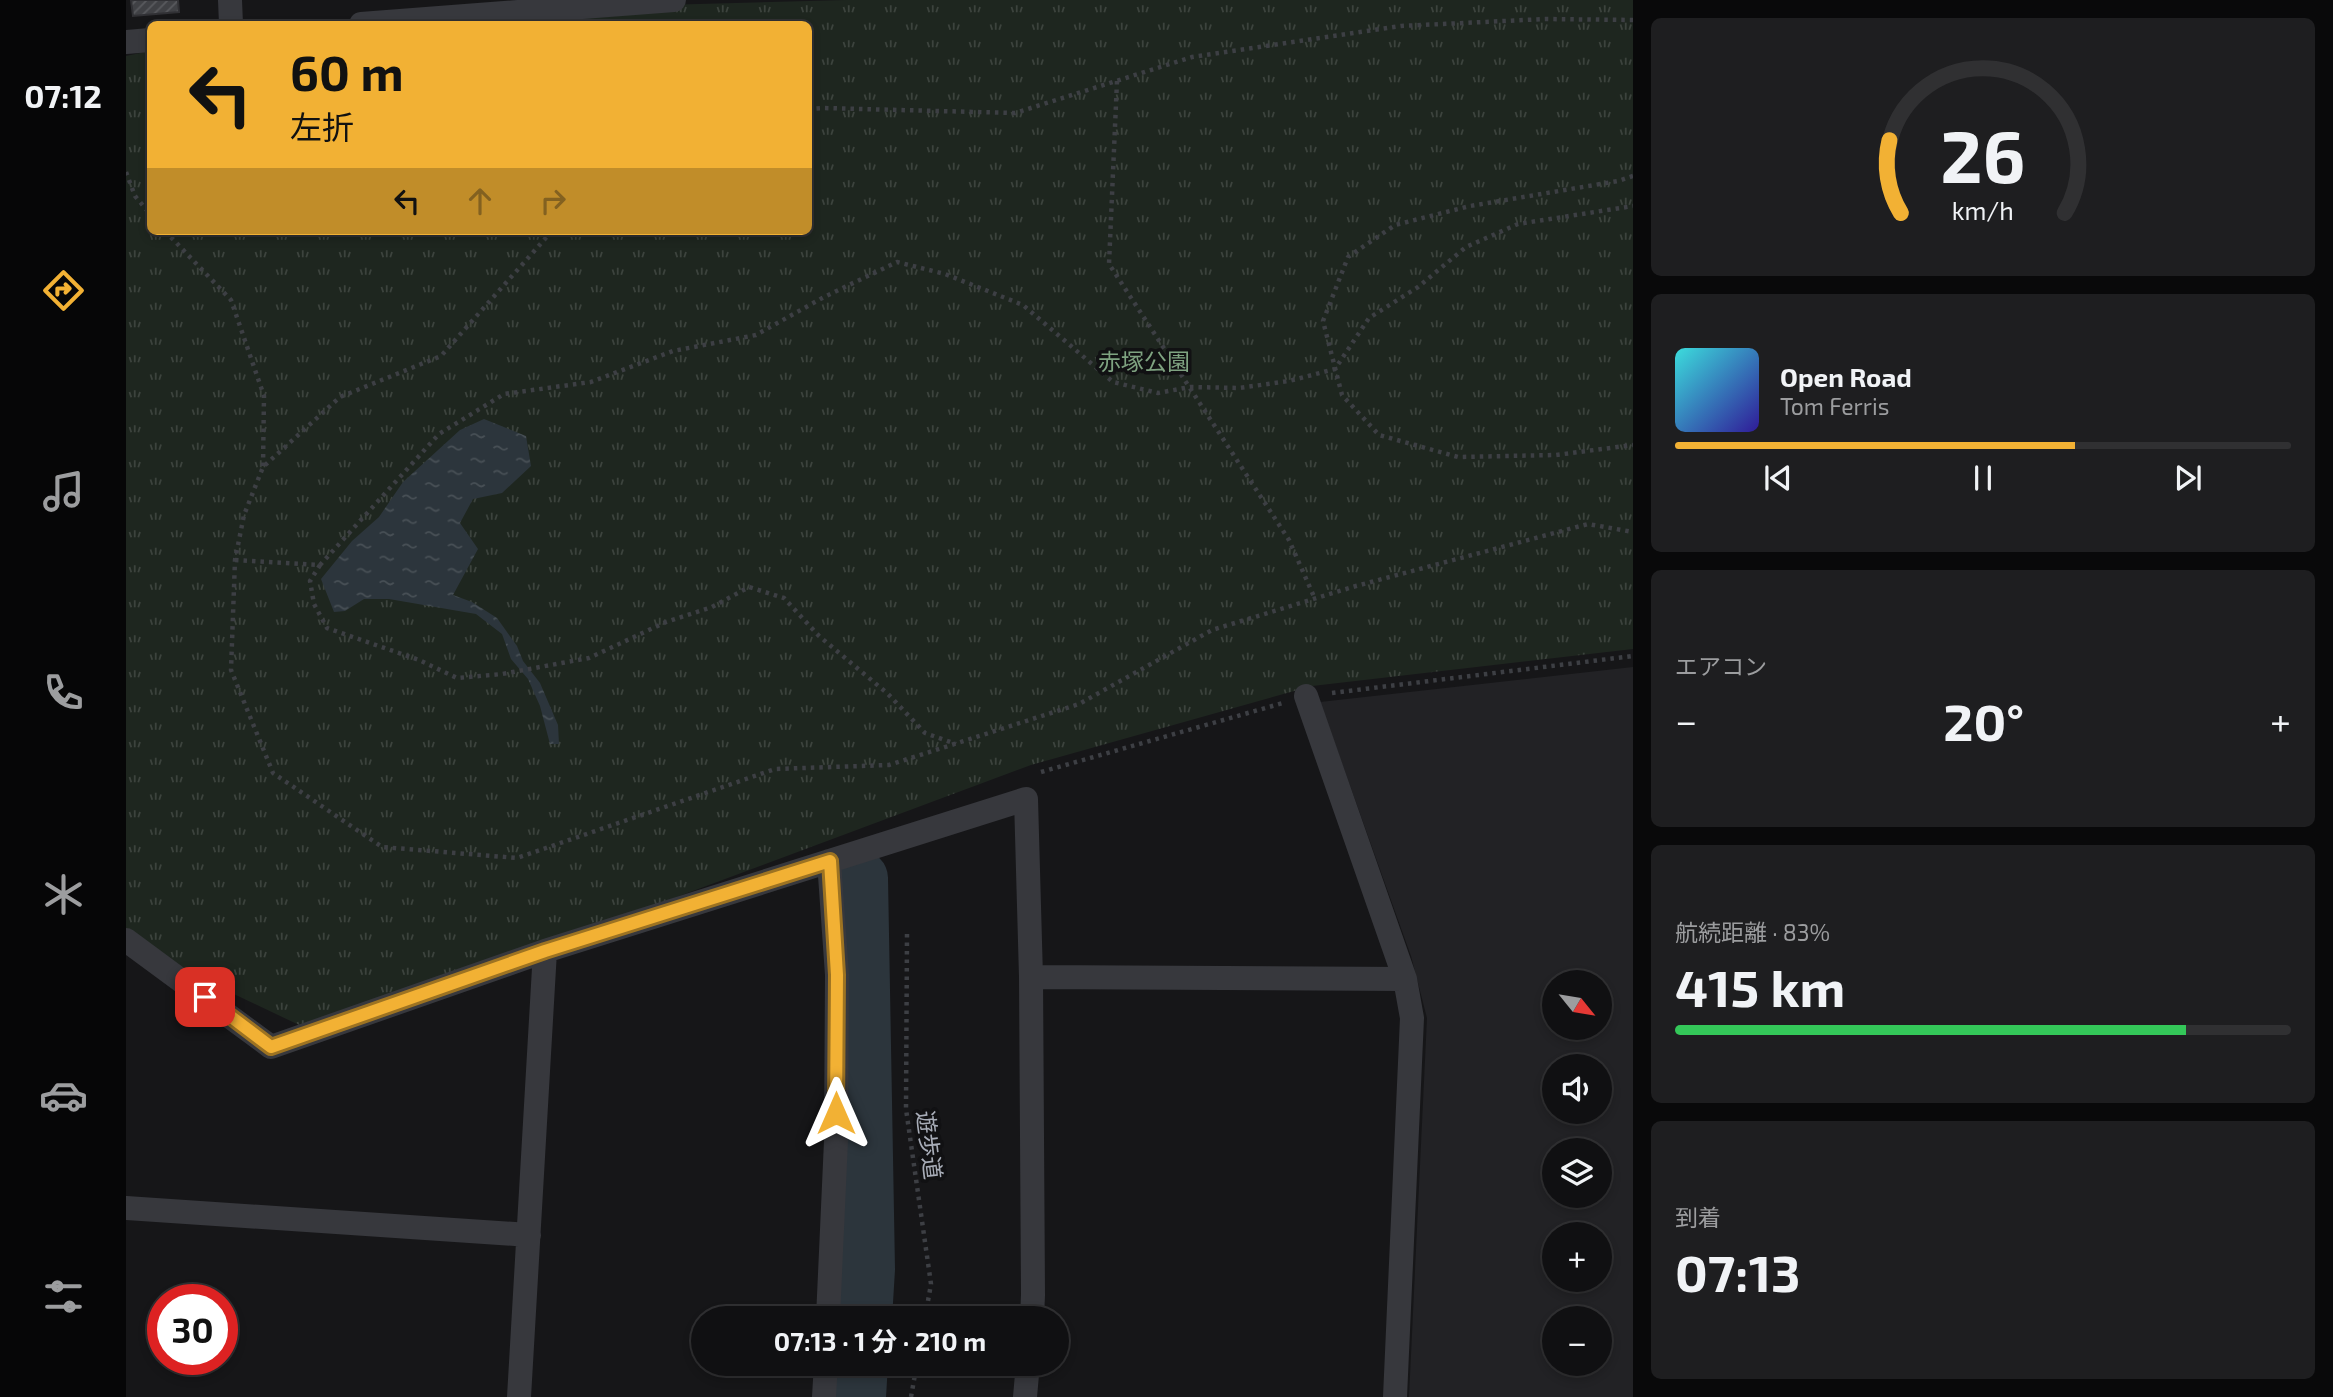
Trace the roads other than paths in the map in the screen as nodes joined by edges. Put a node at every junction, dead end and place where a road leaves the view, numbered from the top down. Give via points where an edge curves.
1 (230, 0) edge
2 (674, 0) edge
3 (590, 4) edge
4 (231, 21) edge
5 (395, 21) edge
6 (147, 40) edge
7 (126, 42) edge
8 (1306, 696) dead end
9 (830, 861) junction
10 (126, 940) edge
11 (545, 951) junction
12 (1031, 977) junction
13 (1405, 979) junction
14 (126, 1208) edge
15 (529, 1235) junction
16 (829, 1306) edge
17 (1033, 1306) edge
18 (825, 1376) edge
19 (1027, 1376) edge
20 (519, 1397) edge
21 (824, 1397) edge
22 (1025, 1397) edge
23 (1395, 1397) edge

1 - 4 street
2 - 3 street
3 - 5 street
6 - 7 street
8 - 13 street
9 - 11 street
9 - 12 street via 1026,799
9 - 16 street via 837,1003
10 - 11 street via 271,1047
11 - 15 street
12 - 13 street
12 - 17 street
13 - 23 street via 1412,1018
14 - 15 street
15 - 20 street
18 - 21 street
19 - 22 street

